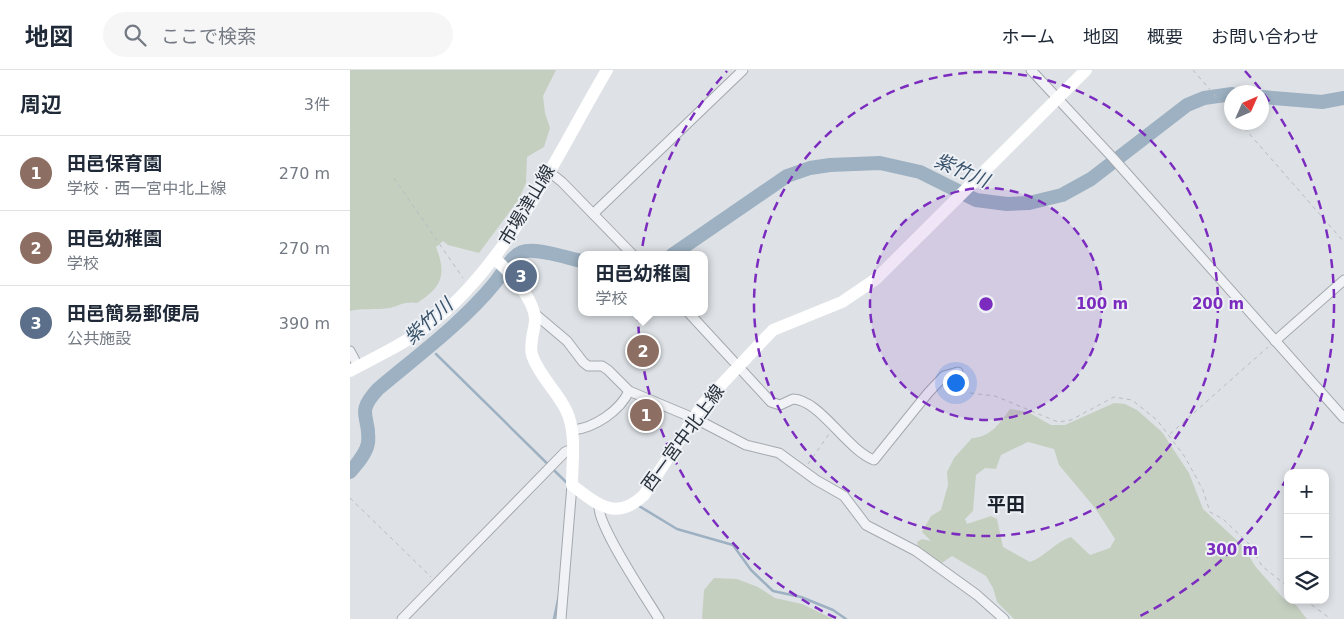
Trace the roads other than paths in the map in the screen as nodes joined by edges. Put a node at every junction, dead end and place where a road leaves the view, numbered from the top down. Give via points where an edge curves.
1 (607, 70) edge
2 (743, 70) edge
3 (1031, 70) edge
4 (1086, 70) edge
5 (1058, 98) junction
6 (548, 172) junction
7 (593, 214) junction
8 (629, 251) edge
9 (499, 262) junction
10 (1343, 283) edge
11 (535, 314) junction
12 (692, 316) edge
13 (1275, 341) junction
14 (350, 351) edge
15 (738, 366) junction
16 (354, 368) edge
17 (958, 372) road end
18 (628, 391) junction
19 (694, 418) junction
20 (1344, 418) edge
21 (573, 430) junction
22 (572, 450) junction
23 (572, 485) junction
24 (599, 505) junction
25 (402, 619) edge
26 (561, 619) edge
27 (660, 619) edge
28 (1004, 619) edge

1 - 6 main road, 市場津山線
2 - 7 street
3 - 5 street
4 - 5 main road, 西一宮中北上線
5 - 13 street
5 - 15 main road, 西一宮中北上線 via 898,259 860,292 822,312 773,330
6 - 7 street
6 - 9 main road, 市場津山線
7 - 8 street
9 - 11 main road via 512,276
9 - 16 main road, 市場津山線 via 430,325
10 - 13 street
11 - 18 street via 567,341 583,362 588,366 602,366
11 - 21 main road via 532,354 566,408
12 - 15 street
13 - 20 street
14 - 16 street
15 - 17 street via 770,402 780,405 800,399 858,452 874,460 944,376
15 - 19 main road, 西一宮中北上線
18 - 19 street
18 - 21 street via 616,410 584,428
19 - 24 main road, 西一宮中北上線 via 644,495 622,508
19 - 28 street via 746,445 779,453 844,496 866,525 916,551 984,600
21 - 22 main road
22 - 23 main road
22 - 25 street via 565,452
23 - 24 main road
23 - 26 street
24 - 27 street via 613,543

